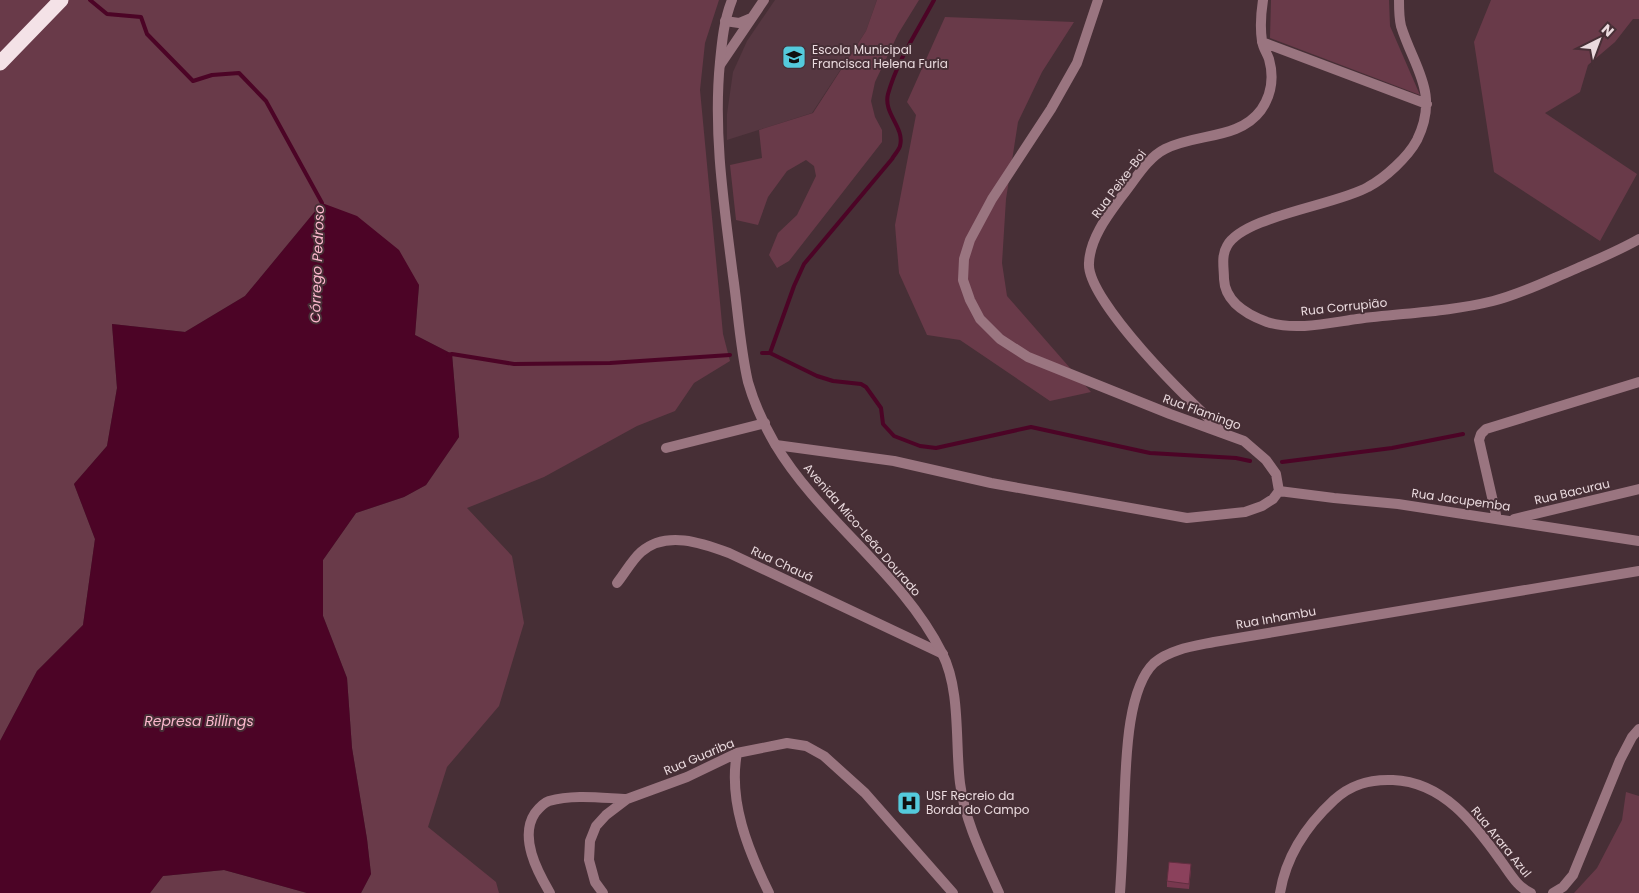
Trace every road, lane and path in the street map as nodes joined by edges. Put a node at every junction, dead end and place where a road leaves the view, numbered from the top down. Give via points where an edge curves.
1 (61, 0) edge
2 (732, 0) edge
3 (764, 0) edge
4 (1098, 0) edge
5 (1263, 0) edge
6 (1399, 0) edge
7 (752, 18) junction
8 (725, 21) junction
9 (1262, 42) junction
10 (0, 63) edge
11 (720, 65) junction
12 (1427, 104) junction
13 (1639, 239) edge
14 (1639, 382) edge
15 (764, 423) junction
16 (1226, 433) junction
17 (776, 445) junction
18 (666, 448) dead end
19 (1639, 490) edge
20 (1279, 491) junction
21 (1497, 519) junction
22 (1511, 520) junction
23 (1639, 541) edge
24 (1639, 571) edge
25 (617, 582) dead end
26 (943, 654) junction
27 (1639, 729) edge
28 (737, 753) junction
29 (627, 798) junction
30 (550, 893) edge
31 (603, 893) edge
32 (769, 893) edge
33 (953, 893) edge
34 (999, 893) edge
35 (1120, 893) edge
36 (1280, 893) edge
37 (1531, 893) edge
38 (1553, 893) edge

1 - 10 highway
2 - 8 street, Avenida Mico-Leão Dourado
3 - 7 street
4 - 16 street, Rua Flamingo via 1077,63 970,240 964,259 963,280 980,319 1000,339 1028,357
5 - 9 street, Rua Peixe-Boi
6 - 12 street, Rua Corrupião via 1401,24 1424,84
7 - 8 street via 739,23
7 - 11 street
8 - 11 street, Avenida Mico-Leão Dourado
9 - 12 street
9 - 16 street, Rua Peixe-Boi via 1269,58 1272,83 1262,109 1244,126 1177,144 1152,158 1100,229 1092,246 1089,264 1090,277 1103,301 1181,392
11 - 15 street, Avenida Mico-Leão Dourado via 717,124 725,216 745,365 753,398
12 - 13 street, Rua Corrupião via 1424,125 1416,142 1385,176 1352,195 1298,210 1233,238 1223,259 1224,287 1246,313 1270,323 1319,325 1494,301 1617,252
14 - 21 street via 1486,429 1479,440
15 - 17 street, Avenida Mico-Leão Dourado
15 - 18 street
16 - 20 street, Rua Flamingo via 1244,441 1266,460 1276,474
17 - 20 street via 894,461 991,483 1187,518 1245,512 1274,499
17 - 26 street, Avenida Mico-Leão Dourado via 814,496 900,590
19 - 22 street, Rua Bacurau
20 - 21 street, Rua Jacupemba
21 - 22 street, Rua Jacupemba
22 - 23 street, Rua Jacupemba
24 - 35 street, Rua Inhambu via 1214,642 1165,656 1154,663 1143,677 1135,699 1127,748
25 - 26 street, Rua Chauá via 641,552 656,543 678,539 702,543
26 - 34 street, Avenida Mico-Leão Dourado via 953,693 960,785 968,819
27 - 38 street via 1620,760 1573,875
28 - 29 street, Rua Guariba via 687,777
28 - 32 street via 734,770 743,832
28 - 33 street, Rua Guariba via 787,743 806,746 824,756 865,793
29 - 30 street via 575,797 548,802 540,807 530,825 530,850
29 - 31 street, Rua Guariba via 596,826 590,841 589,860 595,882
36 - 37 street, Rua Arara Azul via 1287,862 1327,806 1345,790 1362,782 1380,779 1404,780 1429,787 1452,802 1519,886

